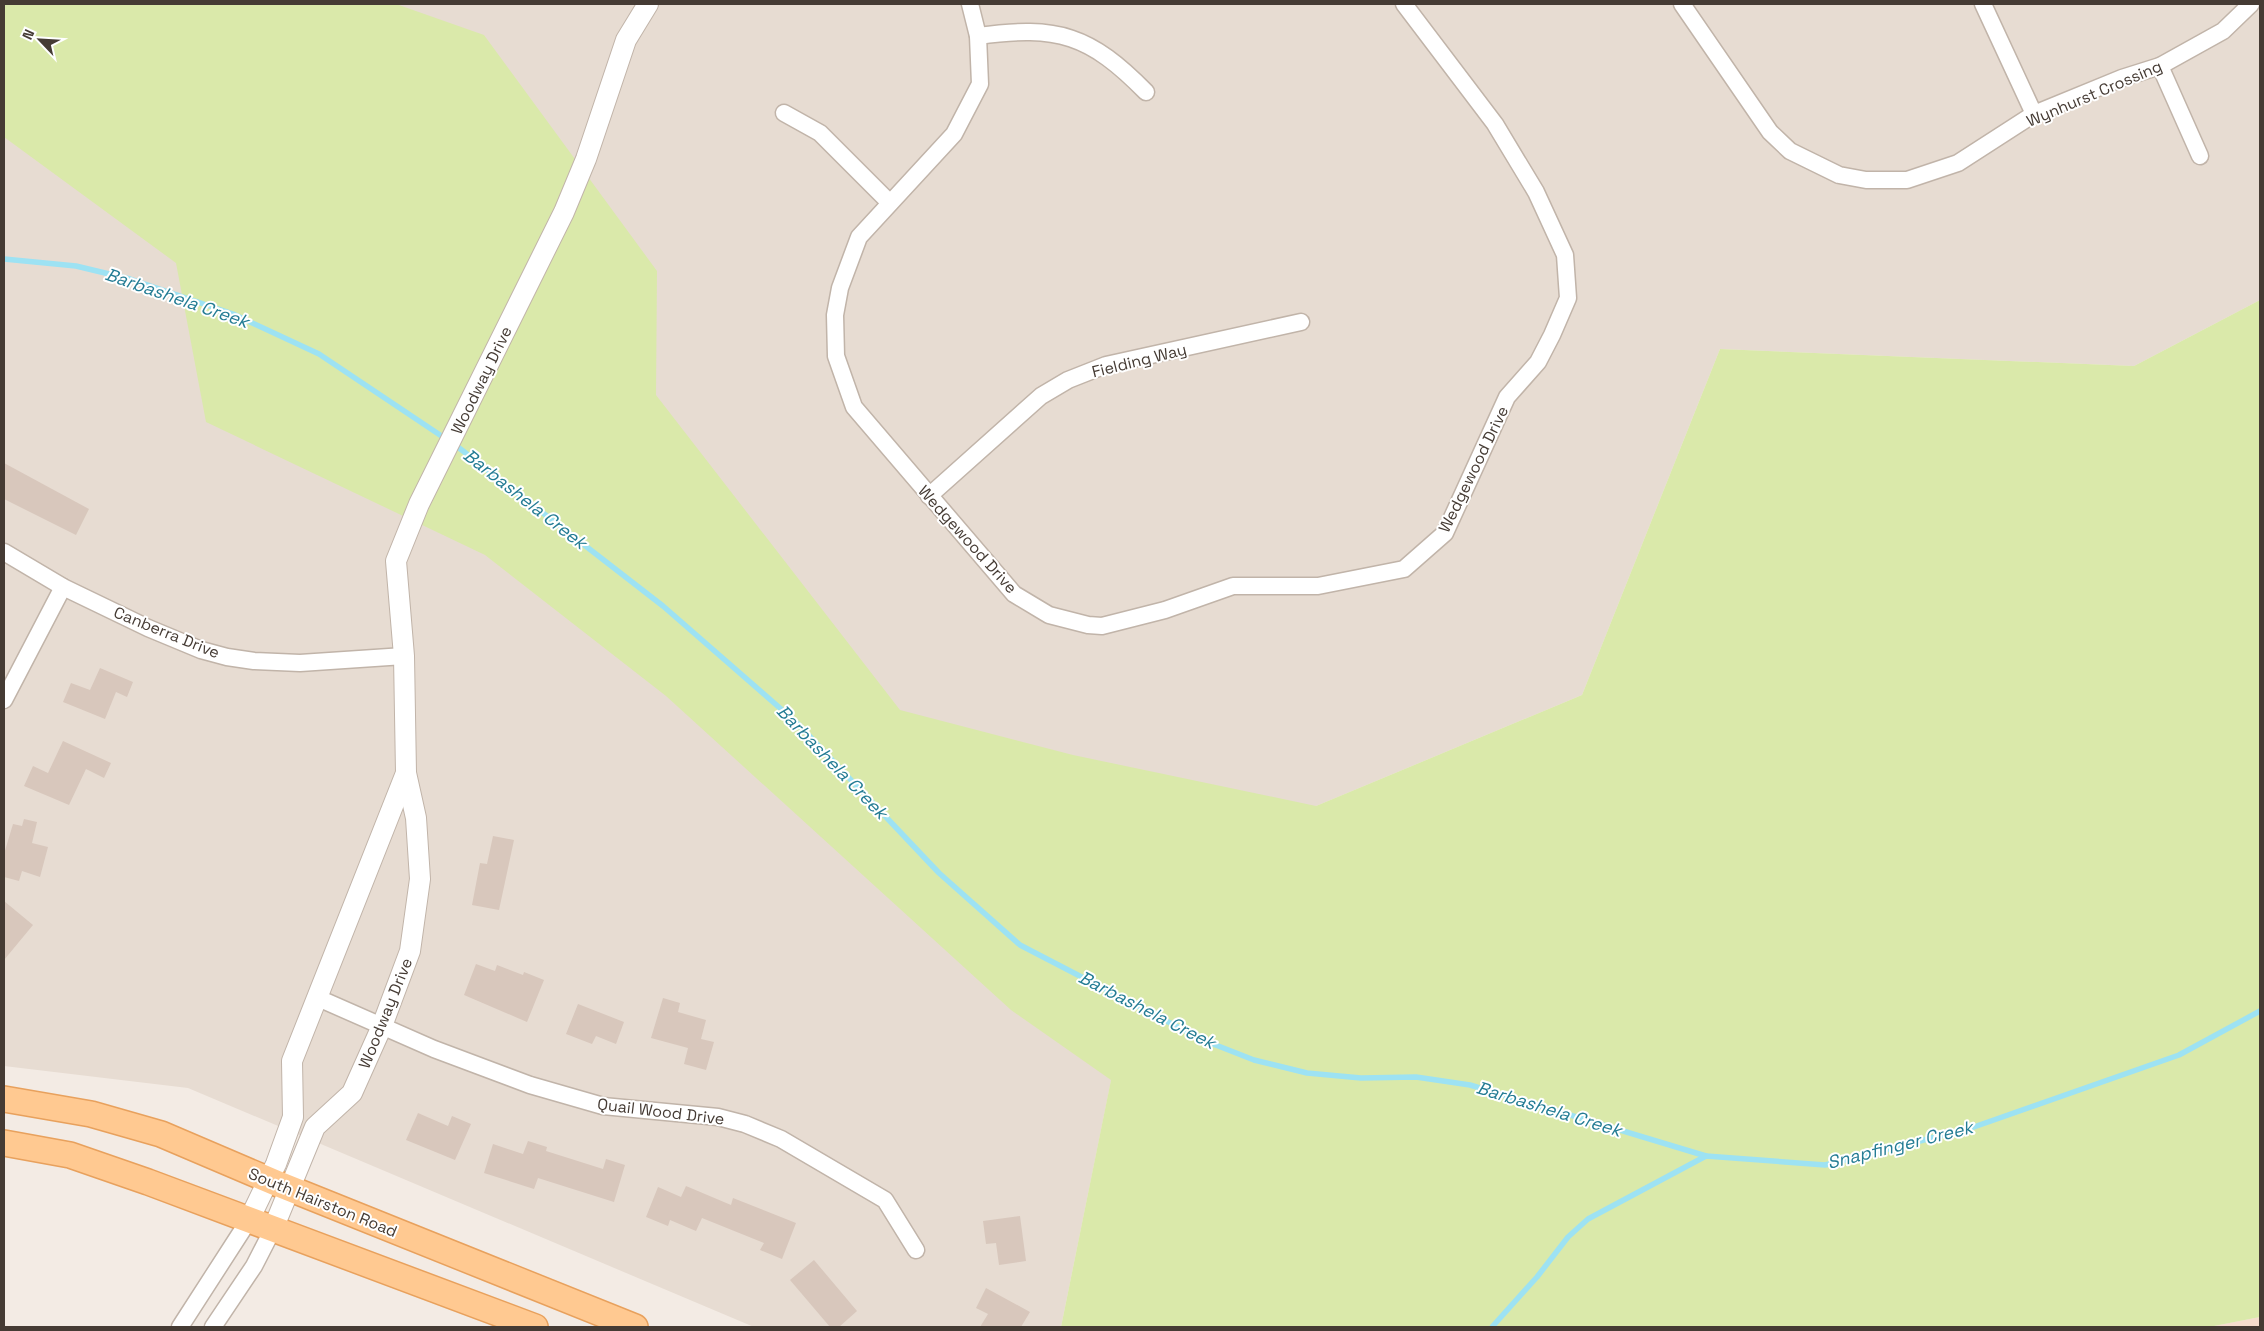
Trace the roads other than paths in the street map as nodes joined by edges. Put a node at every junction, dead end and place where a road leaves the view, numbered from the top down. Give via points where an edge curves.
1 (648, 4) edge
2 (970, 4) edge
3 (1404, 4) edge
4 (1682, 4) edge
5 (1983, 4) edge
6 (2251, 4) edge
7 (978, 36) junction
8 (2160, 66) junction
9 (1146, 92) dead end
10 (784, 113) dead end
11 (2034, 114) junction
12 (2200, 156) dead end
13 (890, 203) junction
14 (1301, 322) dead end
15 (929, 496) junction
16 (4, 552) edge
17 (63, 587) junction
18 (404, 656) junction
19 (4, 700) edge
20 (406, 773) junction
21 (318, 998) junction
22 (382, 1026) junction
23 (4, 1100) edge
24 (4, 1143) edge
25 (279, 1185) junction
26 (249, 1220) junction
27 (273, 1229) junction
28 (916, 1250) dead end
29 (214, 1276) junction
30 (238, 1291) junction
31 (180, 1327) edge
32 (214, 1327) edge
33 (535, 1327) edge
34 (635, 1327) edge

1 - 18 street, Woodway Drive via 626,40 586,159 543,255 419,504 396,561
2 - 7 street, Wedgewood Drive
3 - 15 street, Wedgewood Drive via 1496,124 1536,192 1565,254 1568,298 1538,362 1507,397 1445,533 1404,568 1318,586 1233,586 1165,610 1102,626 1088,625 1049,615 1014,594
4 - 11 street, Wynhurst Crossing via 1770,132 1790,150 1839,175 1866,180 1907,180 1958,163
5 - 11 street
6 - 8 street, Wynhurst Crossing via 2223,32
7 - 9 street via 1013,31 1060,34 1084,42 1115,63
7 - 13 street, Wedgewood Drive via 980,84 954,134
8 - 11 street, Wynhurst Crossing
8 - 12 street
10 - 13 street via 820,133
13 - 15 street, Wedgewood Drive via 860,237 840,288 835,315 836,356 854,407
14 - 15 street, Fielding Way via 1106,365 1068,380 1041,396
16 - 17 street, Canberra Drive
17 - 18 street, Canberra Drive via 148,628 227,657 254,662 300,663
17 - 19 street
18 - 20 street, Woodway Drive
20 - 21 street, Woodway Drive
20 - 22 street, Woodway Drive via 416,818 420,878 410,951
21 - 22 street, Quail Wood Drive
21 - 25 street, Woodway Drive via 292,1061 293,1116
22 - 25 street, Woodway Drive via 352,1094 314,1128
22 - 28 street, Quail Wood Drive via 539,1088 603,1106 718,1117 772,1135 885,1200
23 - 25 main road, South Hairston Road via 91,1114 161,1134
24 - 26 main road via 70,1155
25 - 26 street, Woodway Drive
25 - 27 street, Woodway Drive
25 - 34 main road, South Hairston Road
26 - 27 main road
26 - 29 street
27 - 30 street
27 - 33 main road
29 - 30 street
29 - 31 street
30 - 32 street

